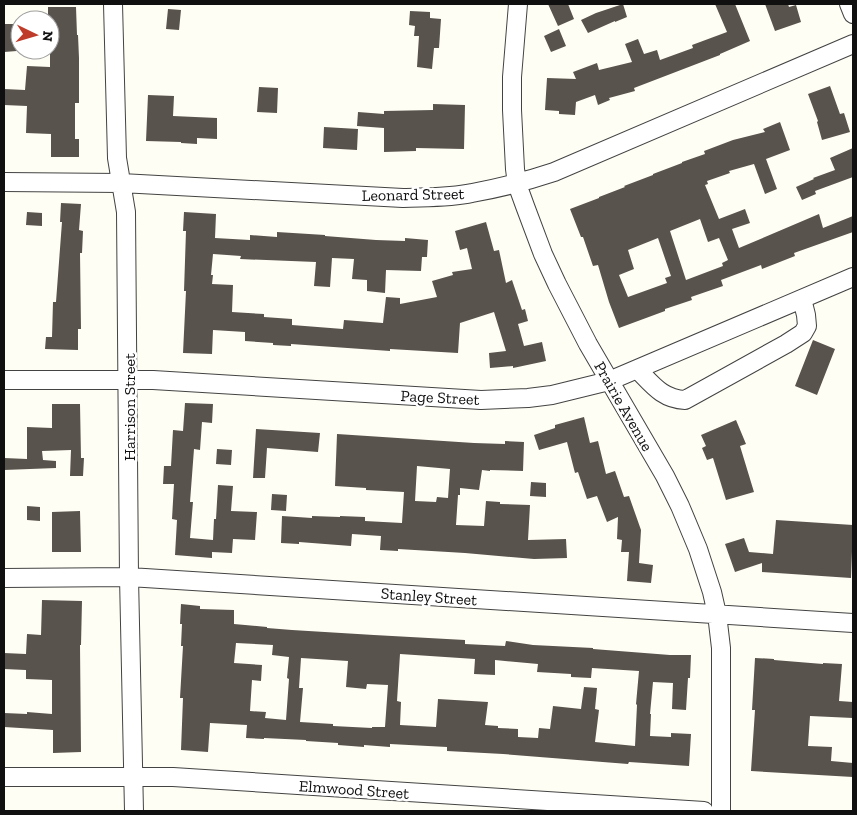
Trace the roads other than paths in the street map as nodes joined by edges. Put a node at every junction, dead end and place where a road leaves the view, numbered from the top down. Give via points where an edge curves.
1 (113, 4) edge
2 (518, 4) edge
3 (849, 4) edge
4 (853, 14) edge
5 (853, 44) edge
6 (4, 182) edge
7 (121, 183) junction
8 (517, 184) junction
9 (853, 277) edge
10 (802, 299) junction
11 (637, 369) junction
12 (4, 380) edge
13 (129, 380) junction
14 (609, 381) junction
15 (4, 578) edge
16 (129, 578) junction
17 (717, 614) junction
18 (853, 623) edge
19 (4, 777) edge
20 (134, 777) junction
21 (134, 811) edge
22 (704, 811) edge
23 (721, 811) edge

1 - 7 street, Harrison Street via 117,158
2 - 8 street, Prairie Avenue via 512,77
3 - 4 street
5 - 8 street, Leonard Street via 554,172
6 - 7 street, Leonard Street
7 - 8 street, Leonard Street via 403,198 471,194
7 - 13 street, Harrison Street via 126,212
8 - 14 street, Prairie Avenue via 557,284
9 - 10 street, Page Street
10 - 11 street, Page Street
10 - 11 street via 807,326 803,333 685,400 666,396
11 - 14 street, Page Street
12 - 13 street, Page Street
13 - 14 street, Page Street via 481,400 552,395
13 - 16 street, Harrison Street
14 - 17 street, Prairie Avenue via 680,506 707,575
15 - 16 street, Stanley Street
16 - 17 street, Stanley Street
16 - 20 street, Harrison Street
17 - 18 street, Stanley Street
17 - 23 street, Prairie Avenue via 721,648
19 - 20 street, Elmwood Street
20 - 21 street, Harrison Street
20 - 22 street, Elmwood Street

